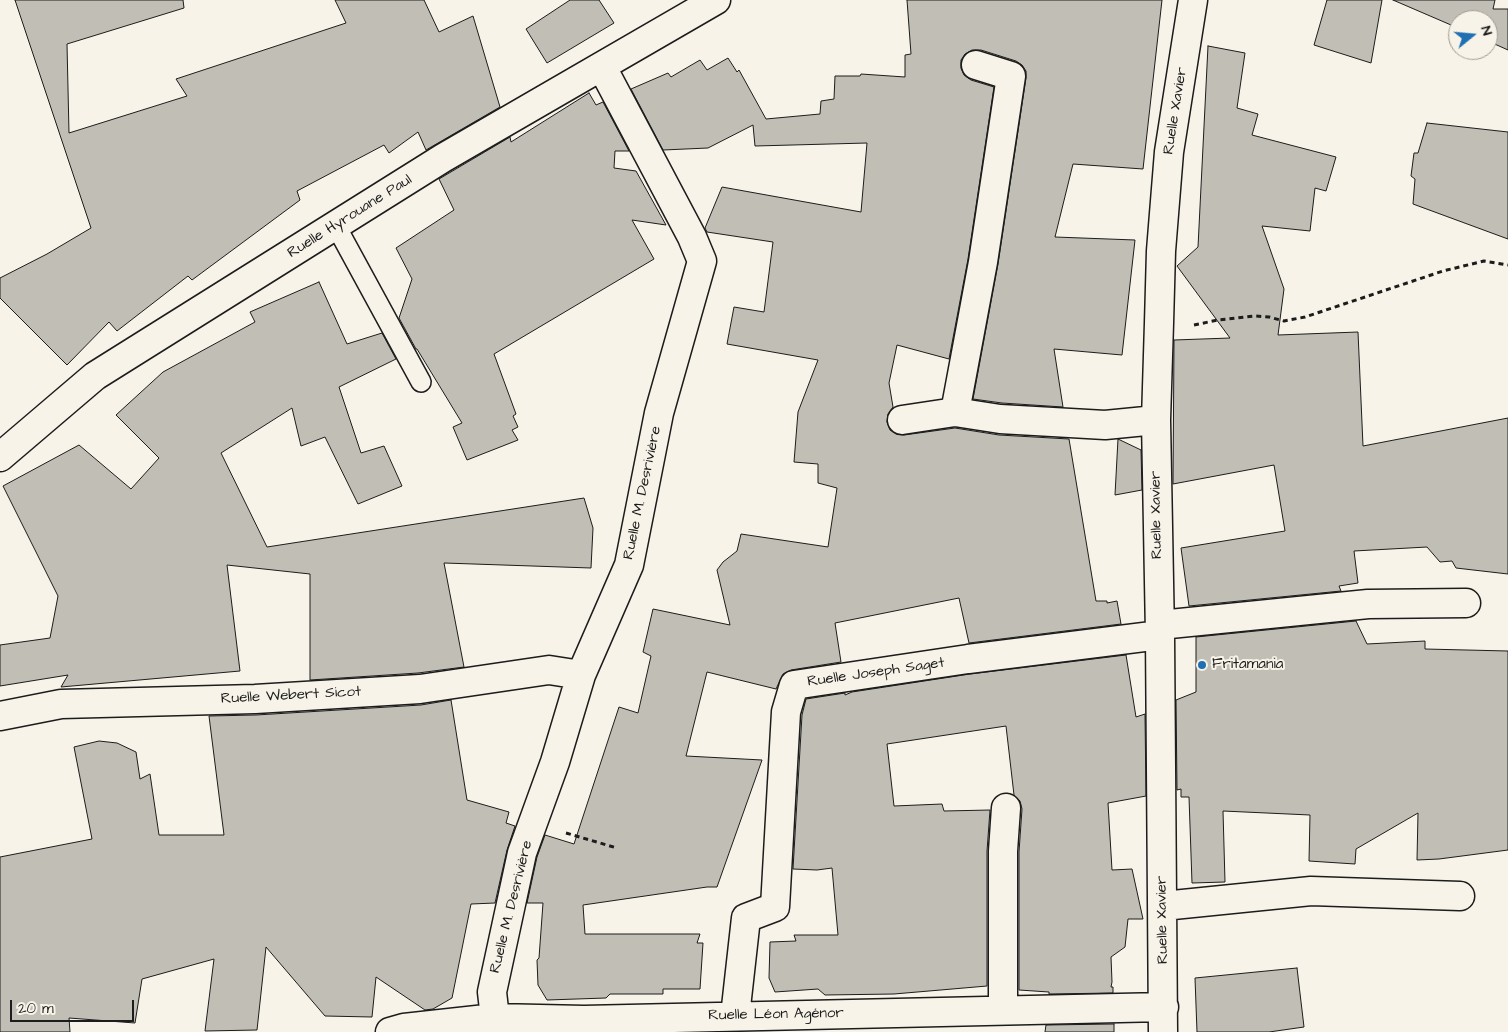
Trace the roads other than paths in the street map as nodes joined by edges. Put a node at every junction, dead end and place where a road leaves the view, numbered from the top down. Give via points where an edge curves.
1 (716, 0) edge
2 (1193, 0) edge
3 (976, 65) dead end
4 (602, 67) junction
5 (336, 226) junction
6 (421, 382) dead end
7 (955, 412) junction
8 (902, 420) dead end
9 (1156, 420) junction
10 (0, 457) edge
11 (1466, 603) dead end
12 (1160, 630) junction
13 (581, 675) junction
14 (0, 716) edge
15 (1006, 808) dead end
16 (1460, 896) dead end
17 (1163, 906) junction
18 (1003, 1010) junction
19 (735, 1016) junction
20 (495, 1018) junction
21 (1164, 1019) edge
22 (390, 1032) edge

1 - 4 street, Ruelle Hyrouane Paul
2 - 9 street, Ruelle Xavier via 1169,152 1161,251
3 - 7 street via 1011,76 984,262
4 - 5 street, Ruelle Hyrouane Paul via 444,158
4 - 13 street, Ruelle M. Desrivière via 702,261 659,413 629,565
5 - 6 lane
5 - 10 street, Ruelle Hyrouane Paul via 95,376
7 - 8 street
7 - 9 street via 1000,419 1105,425
9 - 12 street, Ruelle Xavier
11 - 12 street via 1368,604
12 - 17 street, Ruelle Xavier
12 - 19 street, Ruelle Joseph Saget via 794,685 786,712 774,908 746,918
13 - 14 street, Ruelle Webert Sicot via 549,670 420,689 254,699 61,704
13 - 20 street, Ruelle M. Desrivière via 555,762 522,853 492,992
15 - 18 street
16 - 17 street via 1311,891
17 - 21 street, Ruelle Xavier
18 - 19 street, Ruelle Léon Agénor
18 - 21 street, Ruelle Léon Agénor
19 - 20 street, Ruelle Léon Agénor via 584,1020
20 - 22 street, Ruelle Léon Agénor

